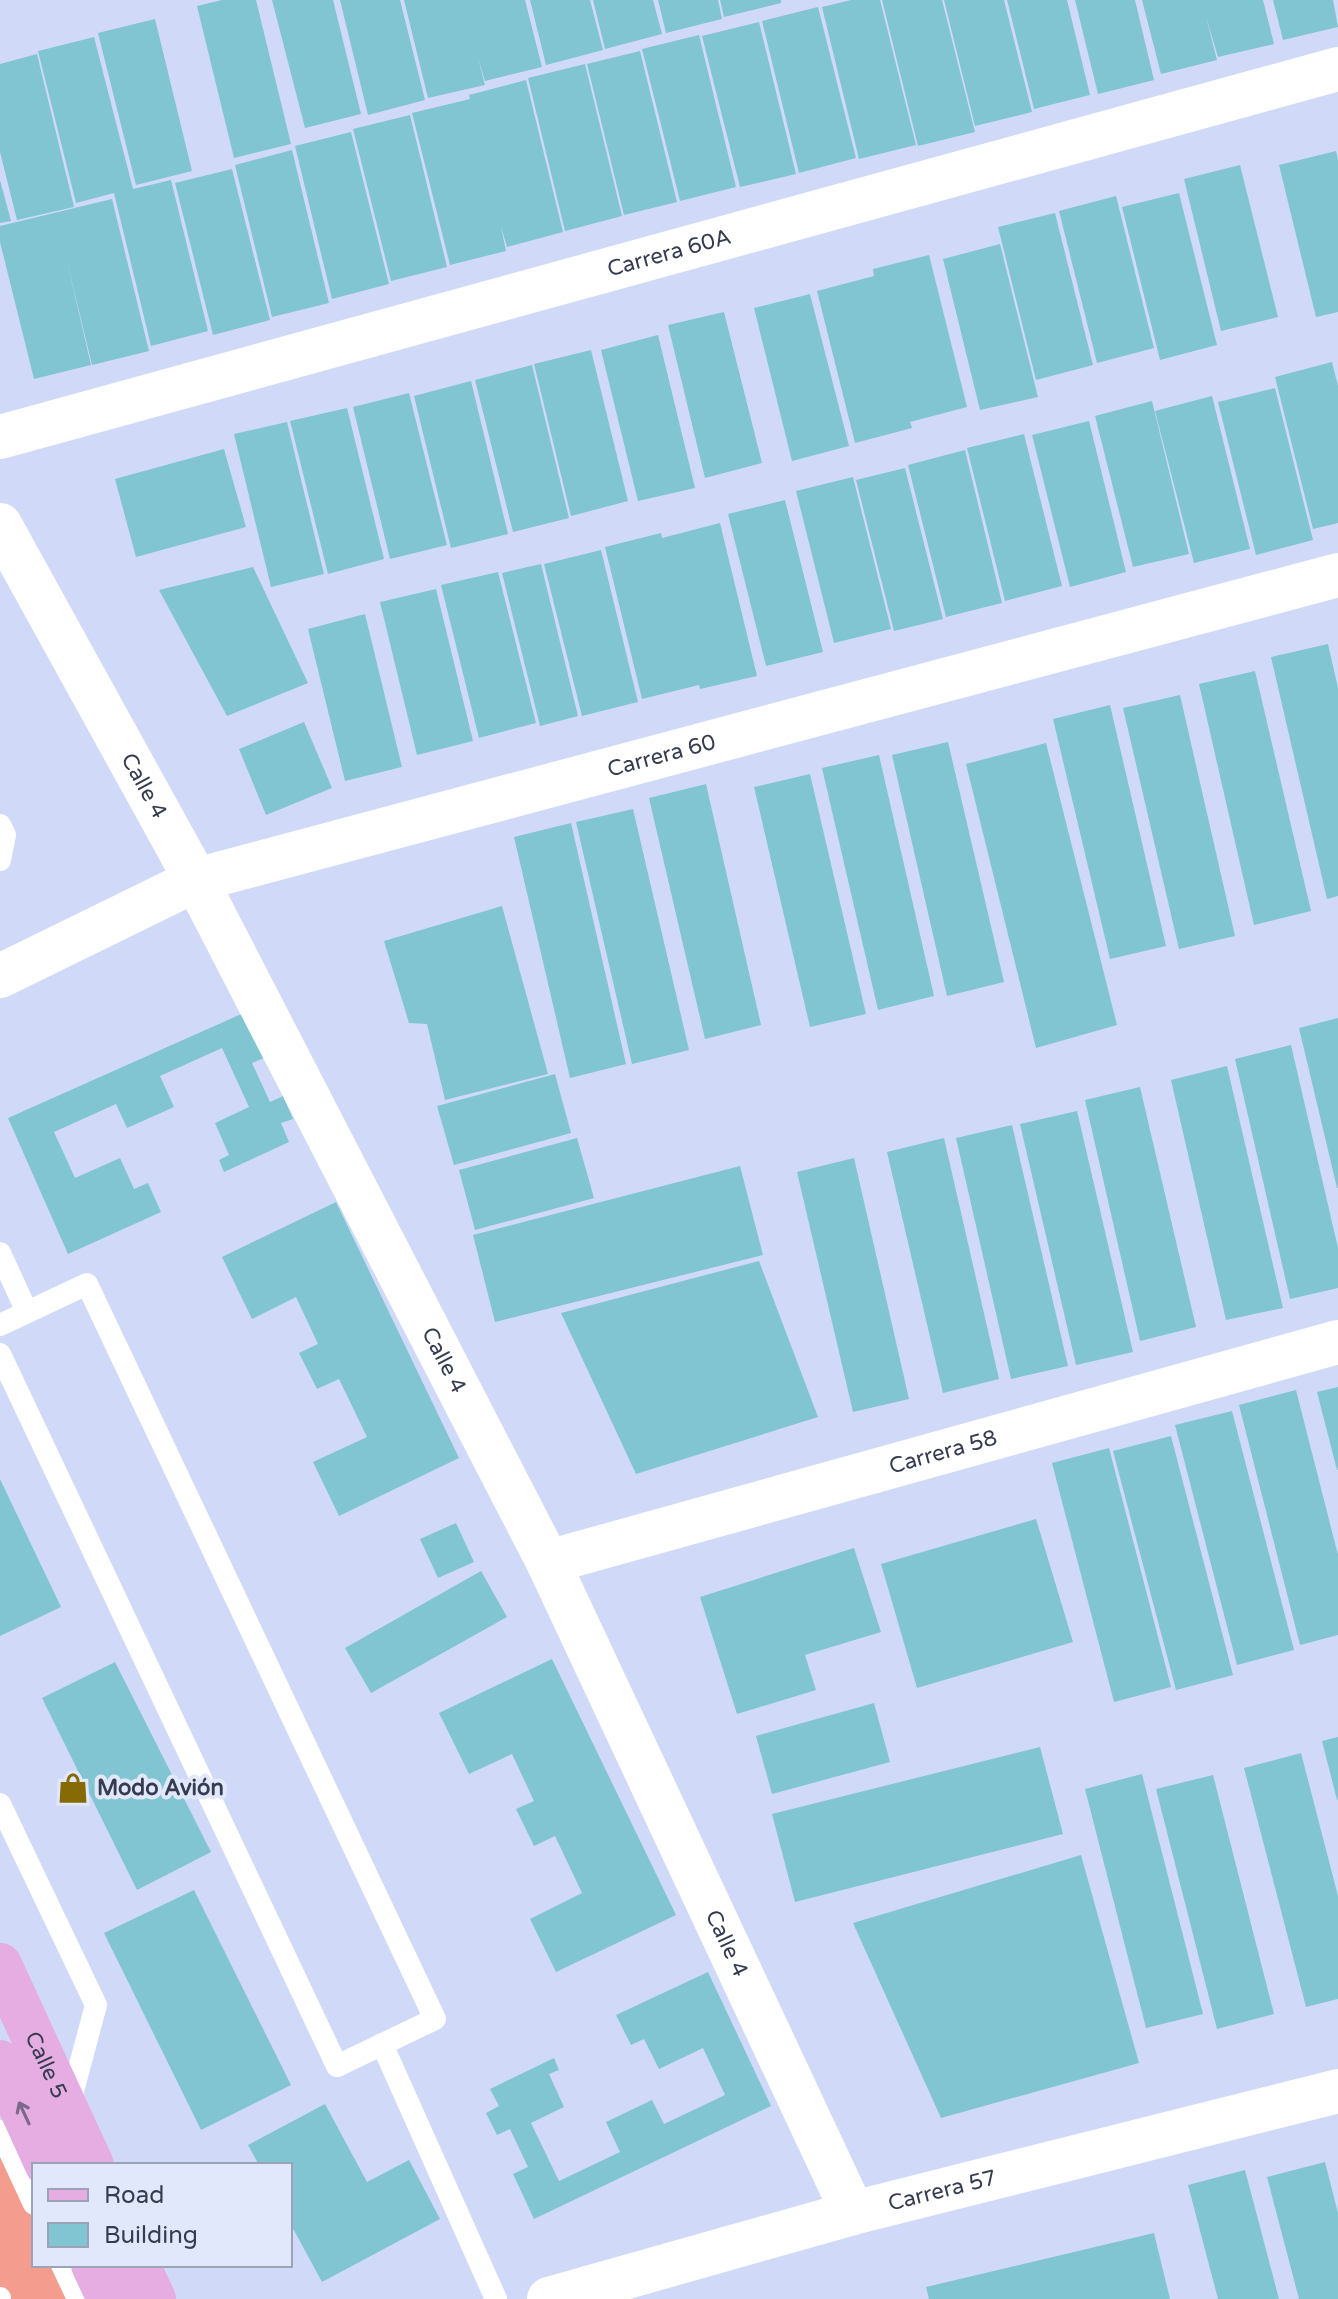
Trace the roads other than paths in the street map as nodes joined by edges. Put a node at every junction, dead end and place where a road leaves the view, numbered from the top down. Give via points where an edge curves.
1 (1338, 69) edge
2 (0, 437) edge
3 (0, 525) edge
4 (1338, 575) edge
5 (0, 825) edge
6 (0, 860) edge
7 (196, 880) junction
8 (0, 976) edge
9 (0, 1253) edge
10 (27, 1312) junction
11 (0, 1325) edge
12 (1338, 1342) edge
13 (0, 1354) edge
14 (548, 1562) junction
15 (0, 1804) edge
16 (0, 1965) edge
17 (382, 2044) junction
18 (0, 2062) edge
19 (1338, 2091) edge
20 (67, 2111) junction
21 (0, 2131) edge
22 (46, 2163) edge
23 (91, 2163) edge
24 (32, 2200) edge
25 (853, 2213) junction
26 (63, 2267) edge
27 (94, 2267) edge
28 (139, 2267) edge
29 (78, 2299) edge
30 (109, 2299) edge
31 (154, 2299) edge
32 (496, 2299) edge
33 (549, 2299) edge

1 - 2 street, Carrera 60A
3 - 7 street, Calle 4
4 - 7 street, Carrera 60
5 - 6 lane via 5,835
7 - 8 street, Carrera 60
7 - 14 street, Calle 4
9 - 10 lane
10 - 11 lane
10 - 17 lane via 87,1284 435,2019
12 - 14 street, Carrera 58
13 - 17 lane via 337,2066
14 - 25 street, Calle 4
15 - 20 lane via 96,2005
16 - 20 main road, Calle 5
17 - 32 lane
22 -> 18 main road, Calle 5
19 - 25 street, Carrera 57
20 - 23 main road, Calle 5
21 - 24 lane
25 - 33 street, Carrera 57
26 - 29 lane
27 - 30 main road
28 - 31 main road

